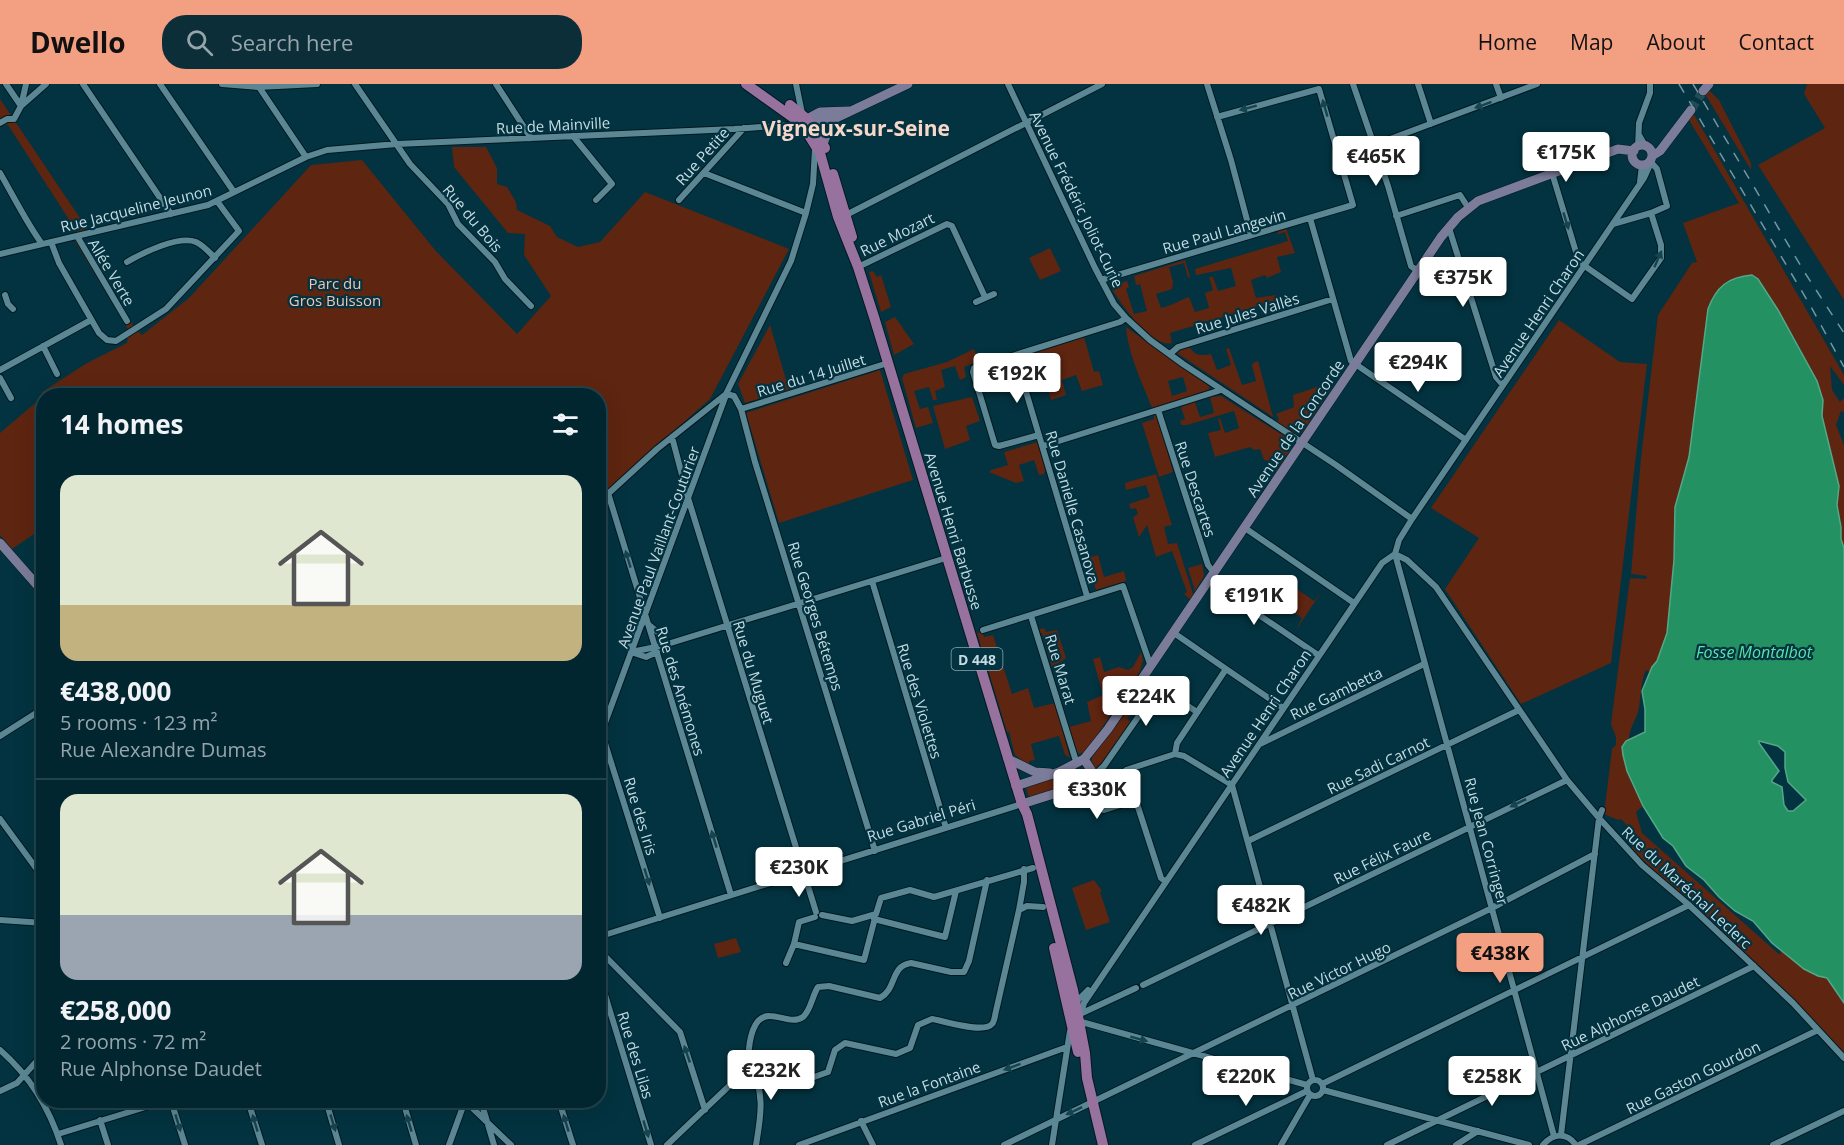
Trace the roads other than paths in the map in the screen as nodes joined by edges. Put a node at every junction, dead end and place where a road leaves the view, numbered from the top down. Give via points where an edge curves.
1 (6, 84) edge
2 (27, 84) edge
3 (45, 84) edge
4 (83, 84) edge
5 (160, 84) edge
6 (222, 84) edge
7 (317, 84) edge
8 (355, 84) edge
9 (496, 84) edge
10 (746, 84) edge
11 (754, 84) edge
12 (796, 84) edge
13 (908, 84) edge
14 (1008, 84) edge
15 (1102, 84) edge
16 (1207, 84) edge
17 (1353, 84) edge
18 (1418, 84) edge
19 (1496, 84) edge
20 (1537, 84) edge
21 (257, 85) edge
22 (1650, 85) edge
23 (1501, 98) junction
24 (21, 106) junction
25 (852, 110) junction
26 (1691, 110) tunnel mouth
27 (1217, 117) junction
28 (804, 119) junction
29 (832, 120) junction
30 (0, 123) edge
31 (1027, 123) junction
32 (1431, 124) junction
33 (744, 128) junction
34 (573, 136) junction
35 (531, 138) junction
36 (397, 144) junction
37 (819, 144) junction
38 (1374, 145) junction
39 (1639, 148) junction
40 (306, 157) junction
41 (1648, 161) junction
42 (823, 165) junction
43 (0, 173) edge
44 (704, 173) junction
45 (1552, 173) junction
46 (813, 184) junction
47 (234, 192) junction
48 (596, 200) dead end
49 (679, 200) dead end
50 (217, 201) junction
51 (1469, 209) junction
52 (806, 213) junction
53 (1651, 213) junction
54 (171, 214) junction
55 (846, 215) junction
56 (1396, 216) junction
57 (1310, 218) junction
58 (1613, 224) junction
59 (1449, 228) junction
60 (1251, 235) junction
61 (77, 236) junction
62 (51, 242) junction
63 (42, 244) junction
64 (0, 254) edge
65 (215, 258) junction
66 (127, 262) dead end
67 (1584, 266) junction
68 (858, 267) junction
69 (1419, 272) junction
70 (1101, 280) junction
71 (994, 294) dead end
72 (5, 295) dead end
73 (985, 297) junction
74 (1333, 299) junction
75 (976, 302) dead end
76 (8, 304) junction
77 (531, 306) dead end
78 (0, 308) edge
79 (13, 309) dead end
80 (1126, 318) junction
81 (91, 320) junction
82 (127, 321) dead end
83 (43, 346) junction
84 (1170, 354) junction
85 (1015, 355) junction
86 (888, 363) junction
87 (1356, 365) junction
88 (0, 370) edge
89 (57, 374) dead end
90 (0, 378) edge
91 (1503, 385) junction
92 (1221, 390) junction
93 (726, 394) junction
94 (10, 398) dead end
95 (741, 409) junction
96 (1158, 410) junction
97 (1039, 435) junction
98 (672, 438) junction
99 (1466, 440) junction
100 (1302, 442) junction
101 (1043, 446) junction
102 (608, 493) joint
103 (688, 498) junction
104 (1412, 519) junction
105 (1245, 528) junction
106 (0, 543) edge
107 (1395, 554) junction
108 (946, 558) junction
109 (1212, 577) junction
110 (872, 581) junction
111 (36, 585) edge
112 (1087, 596) junction
113 (800, 603) junction
114 (1354, 603) junction
115 (645, 615) junction
116 (1031, 616) junction
117 (645, 625) junction
118 (728, 626) junction
119 (983, 630) dead end
120 (1174, 633) junction
121 (658, 648) junction
122 (631, 652) junction
123 (1318, 655) junction
124 (1424, 664) junction
125 (1151, 667) junction
126 (1226, 669) junction
127 (1144, 677) junction
128 (1159, 687) junction
129 (1283, 708) junction
130 (1519, 710) junction
131 (1197, 712) junction
132 (36, 713) edge
133 (606, 721) edge
134 (0, 736) edge
135 (1259, 744) junction
136 (1448, 744) junction
137 (606, 745) edge
138 (1175, 754) junction
139 (1008, 759) junction
140 (1078, 762) junction
141 (1059, 772) junction
142 (1090, 778) junction
143 (1567, 780) junction
144 (1232, 785) junction
145 (1016, 786) junction
146 (1136, 800) junction
147 (1022, 804) junction
148 (1602, 810) dead end
149 (1599, 818) junction
150 (0, 819) edge
151 (1470, 826) junction
152 (946, 828) junction
153 (1248, 841) junction
154 (874, 851) junction
155 (1595, 854) junction
156 (36, 868) edge
157 (1028, 868) junction
158 (803, 873) junction
159 (987, 880) junction
160 (1166, 882) junction
161 (956, 891) junction
162 (731, 895) junction
163 (1689, 905) junction
164 (1043, 907) junction
165 (1492, 908) junction
166 (1019, 910) junction
167 (818, 915) junction
168 (875, 917) junction
169 (660, 918) junction
170 (0, 920) edge
171 (36, 922) edge
172 (1270, 924) junction
173 (606, 934) edge
174 (794, 944) junction
175 (606, 957) edge
176 (1583, 957) junction
177 (786, 963) dead end
178 (1754, 966) junction
179 (1060, 973) junction
180 (1071, 981) junction
181 (1091, 989) junction
182 (1515, 990) junction
183 (606, 998) edge
184 (1080, 1003) junction
185 (1293, 1006) junction
186 (1075, 1018) junction
187 (1818, 1030) junction
188 (1072, 1049) junction
189 (0, 1050) edge
190 (1193, 1053) junction
191 (1571, 1055) junction
192 (1844, 1058) edge
193 (36, 1062) edge
194 (748, 1068) junction
195 (1537, 1072) junction
196 (24, 1075) junction
197 (1087, 1078) junction
198 (1313, 1080) junction
199 (1322, 1087) junction
200 (1308, 1090) junction
201 (0, 1091) edge
202 (36, 1091) edge
203 (1092, 1102) junction
204 (46, 1108) edge
205 (141, 1108) edge
206 (173, 1108) edge
207 (251, 1108) edge
208 (328, 1108) edge
209 (405, 1108) edge
210 (462, 1108) edge
211 (473, 1108) edge
212 (483, 1108) edge
213 (561, 1108) edge
214 (705, 1110) junction
215 (1844, 1111) edge
216 (100, 1120) junction
217 (1056, 1120) junction
218 (1437, 1120) junction
219 (487, 1121) junction
220 (861, 1121) junction
221 (1478, 1131) junction
222 (499, 1133) junction
223 (58, 1134) junction
224 (1557, 1135) junction
225 (61, 1145) edge
226 (108, 1145) edge
227 (185, 1145) edge
228 (262, 1145) edge
229 (339, 1145) edge
230 (416, 1145) edge
231 (449, 1145) edge
232 (495, 1145) edge
233 (511, 1145) edge
234 (573, 1145) edge
235 (651, 1145) edge
236 (667, 1145) edge
237 (756, 1145) edge
238 (799, 1145) edge
239 (873, 1145) edge
240 (1004, 1145) edge
241 (1052, 1145) edge
242 (1103, 1145) edge
243 (1195, 1145) edge
244 (1281, 1145) edge
245 (1387, 1145) edge
246 (1456, 1145) edge
247 (1529, 1145) edge
248 (1543, 1145) edge
249 (1577, 1145) edge
250 (1773, 1145) edge

1 - 24 street
2 - 24 street
3 - 24 street
4 - 54 street
5 - 47 street
6 - 21 street
7 - 21 street
8 - 36 street, Rue du Bois
9 - 35 street
10 - 28 main road, Avenue Henri Barbusse / D 448
11 - 28 main road, Avenue Henri Barbusse / D 448
12 - 28 street
13 - 25 street
14 - 31 street, Avenue Frédéric Joliot-Curie
15 - 31 street
16 - 27 street
17 - 38 street
18 - 32 street
19 - 23 street
20 - 23 street
21 - 40 street
22 - 39 street via 1640,123
23 -> 32 street
24 - 30 street via 14,119
25 - 28 street via 816,113
25 - 29 street
26 - 41 street
57 -> 27 street, Rue Paul Langevin via 1353,204 1319,89
27 - 60 street
28 - 29 street
28 - 33 street, Rue de Mainville
28 - 37 main road, Avenue Henri Barbusse / D 448
29 - 37 street
31 - 55 street
31 - 70 street, Avenue Frédéric Joliot-Curie
32 - 38 street
33 - 34 street, Rue de Mainville
33 - 44 street, Rue Petite
34 - 35 street, Rue de Mainville
34 - 48 street via 612,184
35 - 36 street, Rue de Mainville
36 - 40 street, Rue de Mainville via 327,150
36 - 77 street, Rue du Bois via 410,164 448,204 458,224
37 - 42 main road, Avenue Henri Barbusse / D 448
38 - 56 street
39 - 41 street via 1651,150
39 - 41 street via 1633,156 1635,162
39 - 45 street, Avenue de la Concorde via 1618,149
40 - 47 street, Rue Jacqueline Jeunon
41 - 53 street via 1657,169 1668,206
41 - 58 street, Avenue Henri Charon via 1639,185
42 - 46 street, Avenue Paul Vaillant-Couturier
42 - 46 street
42 - 55 main road, Avenue Henri Barbusse / D 448
42 - 68 main road, Avenue Henri Barbusse / D 448
43 - 63 street
44 - 49 street, Rue Petite
44 - 52 street
45 - 51 street, Avenue de la Concorde via 1478,201
45 -> 67 street via 1577,258
46 - 52 street, Avenue Paul Vaillant-Couturier
47 - 50 street, Rue Jacqueline Jeunon
50 - 54 street, Rue Jacqueline Jeunon
50 - 65 street via 239,231
51 - 56 street via 1460,195
51 - 59 street, Avenue de la Concorde
52 - 93 street, Avenue Paul Vaillant-Couturier via 791,261
53 - 58 street
67 -> 53 street via 1632,299 1662,251
54 - 61 street, Rue Jacqueline Jeunon
55 - 68 main road, Avenue Henri Barbusse / D 448
56 - 69 street via 1411,266
57 - 60 street, Rue Paul Langevin
57 - 74 street
58 - 67 street, Avenue Henri Charon
59 - 69 street, Avenue de la Concorde
59 - 91 street via 1496,376
60 - 70 street, Rue Paul Langevin
61 - 62 street, Rue Jacqueline Jeunon
61 - 82 street, Allée Verte
62 - 63 street, Rue Jacqueline Jeunon
62 - 81 street
63 - 64 street, Rue Jacqueline Jeunon
65 - 66 street via 196,242 183,242 157,247
65 - 81 street via 160,315 116,341 103,337
67 - 91 street, Avenue Henri Charon
68 - 73 street, Rue Mozart via 947,224 952,226
68 - 86 main road, Avenue Henri Barbusse / D 448
69 - 87 street, Avenue de la Concorde
70 - 80 street, Avenue Frédéric Joliot-Curie
71 - 73 street
72 - 76 street
73 - 75 street
74 - 84 street, Rue Jules Vallès via 1173,349
74 - 87 street
76 - 78 street
76 - 79 street
80 - 84 street, Avenue Frédéric Joliot-Curie
80 - 85 street
81 - 83 street
83 - 88 street
83 - 89 street
84 - 92 street, Avenue Frédéric Joliot-Curie
85 - 97 street, Rue Danielle Casanova
85 - 97 street via 974,368 973,372 995,445
86 - 95 street, Rue du 14 Juillet
86 - 108 main road, Avenue Henri Barbusse / D 448
87 - 99 street
87 - 100 street, Avenue de la Concorde
90 - 94 street
91 - 99 street, Avenue Henri Charon
92 - 96 street
92 - 100 street, Avenue Frédéric Joliot-Curie
93 - 95 street, Rue Georges Bétemps via 734,396
93 - 98 street
93 - 103 street, Avenue Paul Vaillant-Couturier
95 - 113 street, Rue Georges Bétemps
96 - 101 street
96 - 109 street, Rue Descartes
97 - 101 street, Rue Danielle Casanova
98 - 102 street
98 - 103 street, Rue du Muguet
99 - 104 street, Avenue Henri Charon
100 - 104 street, Avenue Frédéric Joliot-Curie
100 - 105 street, Avenue de la Concorde
101 - 112 street, Rue Danielle Casanova
115 -> 102 street, Rue des Anémones
103 - 115 street, Avenue Paul Vaillant-Couturier
103 - 118 street, Rue du Muguet
104 - 107 street, Avenue Henri Charon
105 - 109 street, Avenue de la Concorde
105 - 114 street
106 - 111 street
107 - 114 street, Avenue Henri Charon via 1382,563
107 - 124 street, Rue Jean Corringer
107 - 130 street, Rue du Maréchal Leclerc via 1436,587
108 - 110 street
108 - 139 main road, Avenue Henri Barbusse / D 448
109 - 120 street, Avenue de la Concorde
109 - 123 street
110 - 113 street
110 - 152 street, Rue des Violettes
112 - 116 street
112 - 125 street via 1123,586
113 - 118 street
113 - 154 street, Rue Georges Bétemps
114 - 123 street, Avenue Henri Charon
115 - 117 street, Avenue Paul Vaillant-Couturier
116 - 119 street
116 - 140 street, Rue Marat
117 - 121 street, Rue des Anémones via 660,634
117 - 122 street, Avenue Paul Vaillant-Couturier
118 - 121 street
118 - 158 street, Rue du Muguet
120 - 125 street, Avenue de la Concorde
120 - 126 street
121 - 122 street via 646,657
162 -> 121 street, Rue des Anémones
122 - 133 street, Avenue Paul Vaillant-Couturier
123 - 129 street, Avenue Henri Charon
124 - 135 street, Rue Gambetta
124 - 136 street, Rue Jean Corringer
125 - 127 street, Avenue de la Concorde
126 - 129 street
126 - 131 street
127 - 128 street
127 - 140 street, Avenue de la Concorde
128 - 131 street
128 - 142 street, Rue Gabriel Péri via 1104,766
129 - 135 street, Avenue Henri Charon
130 - 136 street, Rue Sadi Carnot
130 - 143 street, Rue du Maréchal Leclerc
131 - 138 street
132 - 134 street
135 - 144 street, Avenue Henri Charon
136 - 151 street, Rue Jean Corringer
136 - 153 street, Rue Sadi Carnot
137 -> 169 street, Rue des Iris
138 - 144 street via 1185,756
138 - 146 street via 1126,770
139 - 141 street via 1035,772
139 - 145 main road, Avenue Henri Barbusse / D 448
140 - 141 street, Avenue de la Concorde
140 - 142 street via 1091,770
140 - 142 street, Rue Marat via 1073,774 1076,779
141 - 145 street, Avenue de la Concorde
142 - 146 street, Rue Marat via 1104,810
142 - 147 street, Rue Gabriel Péri
143 - 149 street, Rue du Maréchal Leclerc
143 -> 151 street, Rue Félix Faure
144 - 153 street
144 - 160 street, Avenue Henri Charon
145 - 147 main road, Avenue Henri Barbusse / D 448
146 - 160 street via 1161,878
147 - 152 street, Rue Gabriel Péri
147 - 157 main road, Avenue Henri Barbusse / D 448
147 - 180 main road, Avenue Henri Barbusse / D 448
148 - 149 street
149 - 155 street
149 - 163 street, Rue du Maréchal Leclerc via 1642,865
150 - 156 street
151 - 165 street, Rue Jean Corringer
151 - 172 street, Rue Félix Faure
152 - 154 street, Rue Gabriel Péri
153 - 172 street
154 - 158 street, Rue Gabriel Péri
155 - 165 street, Rue Victor Hugo
155 - 176 street
157 - 159 street
157 - 164 main road, Avenue Henri Barbusse / D 448
157 - 166 street
158 - 162 street, Rue Gabriel Péri
158 - 167 street, Rue du Muguet
159 - 161 street
159 - 194 street via 964,972 905,964 896,972 890,990 880,998 818,987 802,1017 759,1019 748,1052
160 - 181 street, Avenue Henri Charon
161 - 168 street via 934,897 910,890 881,898
161 - 168 street via 945,937
162 - 169 street, Rue Gabriel Péri
163 - 176 street
163 - 178 street, Rue du Maréchal Leclerc
164 - 166 street
164 - 179 main road, Avenue Henri Barbusse / D 448
165 - 182 street, Rue Jean Corringer
165 - 185 street, Rue Victor Hugo
166 - 194 street via 993,1024 977,1028 926,1019 918,1024 910,1048 896,1054 845,1042 835,1050 828,1072 814,1077 761,1066
167 - 168 street via 852,921
167 - 174 street via 799,922
168 - 174 street via 864,960
169 - 173 street, Rue Gabriel Péri
170 - 171 street
172 - 185 street
172 - 186 street, Rue Félix Faure
174 - 177 street
214 -> 175 street via 680,1032
176 - 182 street
176 - 191 street
178 - 187 street, Rue du Maréchal Leclerc
178 - 191 street, Rue Alphonse Daudet
179 - 184 street via 1069,994
179 - 186 main road, Avenue Henri Barbusse / D 448
180 - 181 street
180 - 184 main road, Avenue Henri Barbusse / D 448
181 - 184 street, Avenue Henri Charon
182 - 195 street, Rue Jean Corringer
182 - 199 street
183 -> 235 street, Rue des Lilas
184 - 186 main road, Avenue Henri Barbusse / D 448
185 - 190 street, Rue Victor Hugo
185 - 198 street
186 - 188 street
186 - 188 main road, Avenue Henri Barbusse / D 448
186 -> 190 street
186 - 197 main road, Avenue Henri Barbusse / D 448
187 - 192 street, Rue du Maréchal Leclerc
187 - 249 street, Rue Gaston Gourdon
188 - 197 main road, Avenue Henri Barbusse / D 448
188 - 217 street
188 -> 220 street, Rue la Fontaine
189 - 196 street
190 - 200 street
190 - 203 street, Rue Victor Hugo
191 - 195 street, Rue Alphonse Daudet
191 - 224 street
193 - 196 street
194 - 214 street
194 - 237 street via 759,1084
195 - 218 street, Rue Alphonse Daudet
195 - 224 street, Rue Jean Corringer
196 - 201 street
196 - 202 street
197 - 203 main road, Avenue Henri Barbusse / D 448
198 - 199 street via 1318,1080
198 - 200 street
199 - 200 street via 1318,1095
199 - 218 street
200 - 243 street
200 - 244 street
203 -> 217 street, Rue Victor Hugo
203 - 242 main road, Avenue Henri Barbusse / D 448
204 - 223 street
205 - 216 street
206 -> 227 street
228 -> 207 street
208 -> 229 street
230 -> 209 street
210 - 231 street
211 - 219 street
212 - 219 street
234 -> 213 street
214 - 236 street
215 - 250 street
216 - 223 street
216 - 226 street
217 - 240 street, Rue Victor Hugo
217 - 241 street
218 - 221 street
218 - 245 street, Rue Alphonse Daudet
219 - 222 street
219 - 232 street
220 - 238 street, Rue la Fontaine
220 - 239 street
221 - 246 street
221 - 247 street
222 - 232 street
222 - 233 street
223 - 225 street
224 - 248 street
224 - 249 street via 1570,1138

